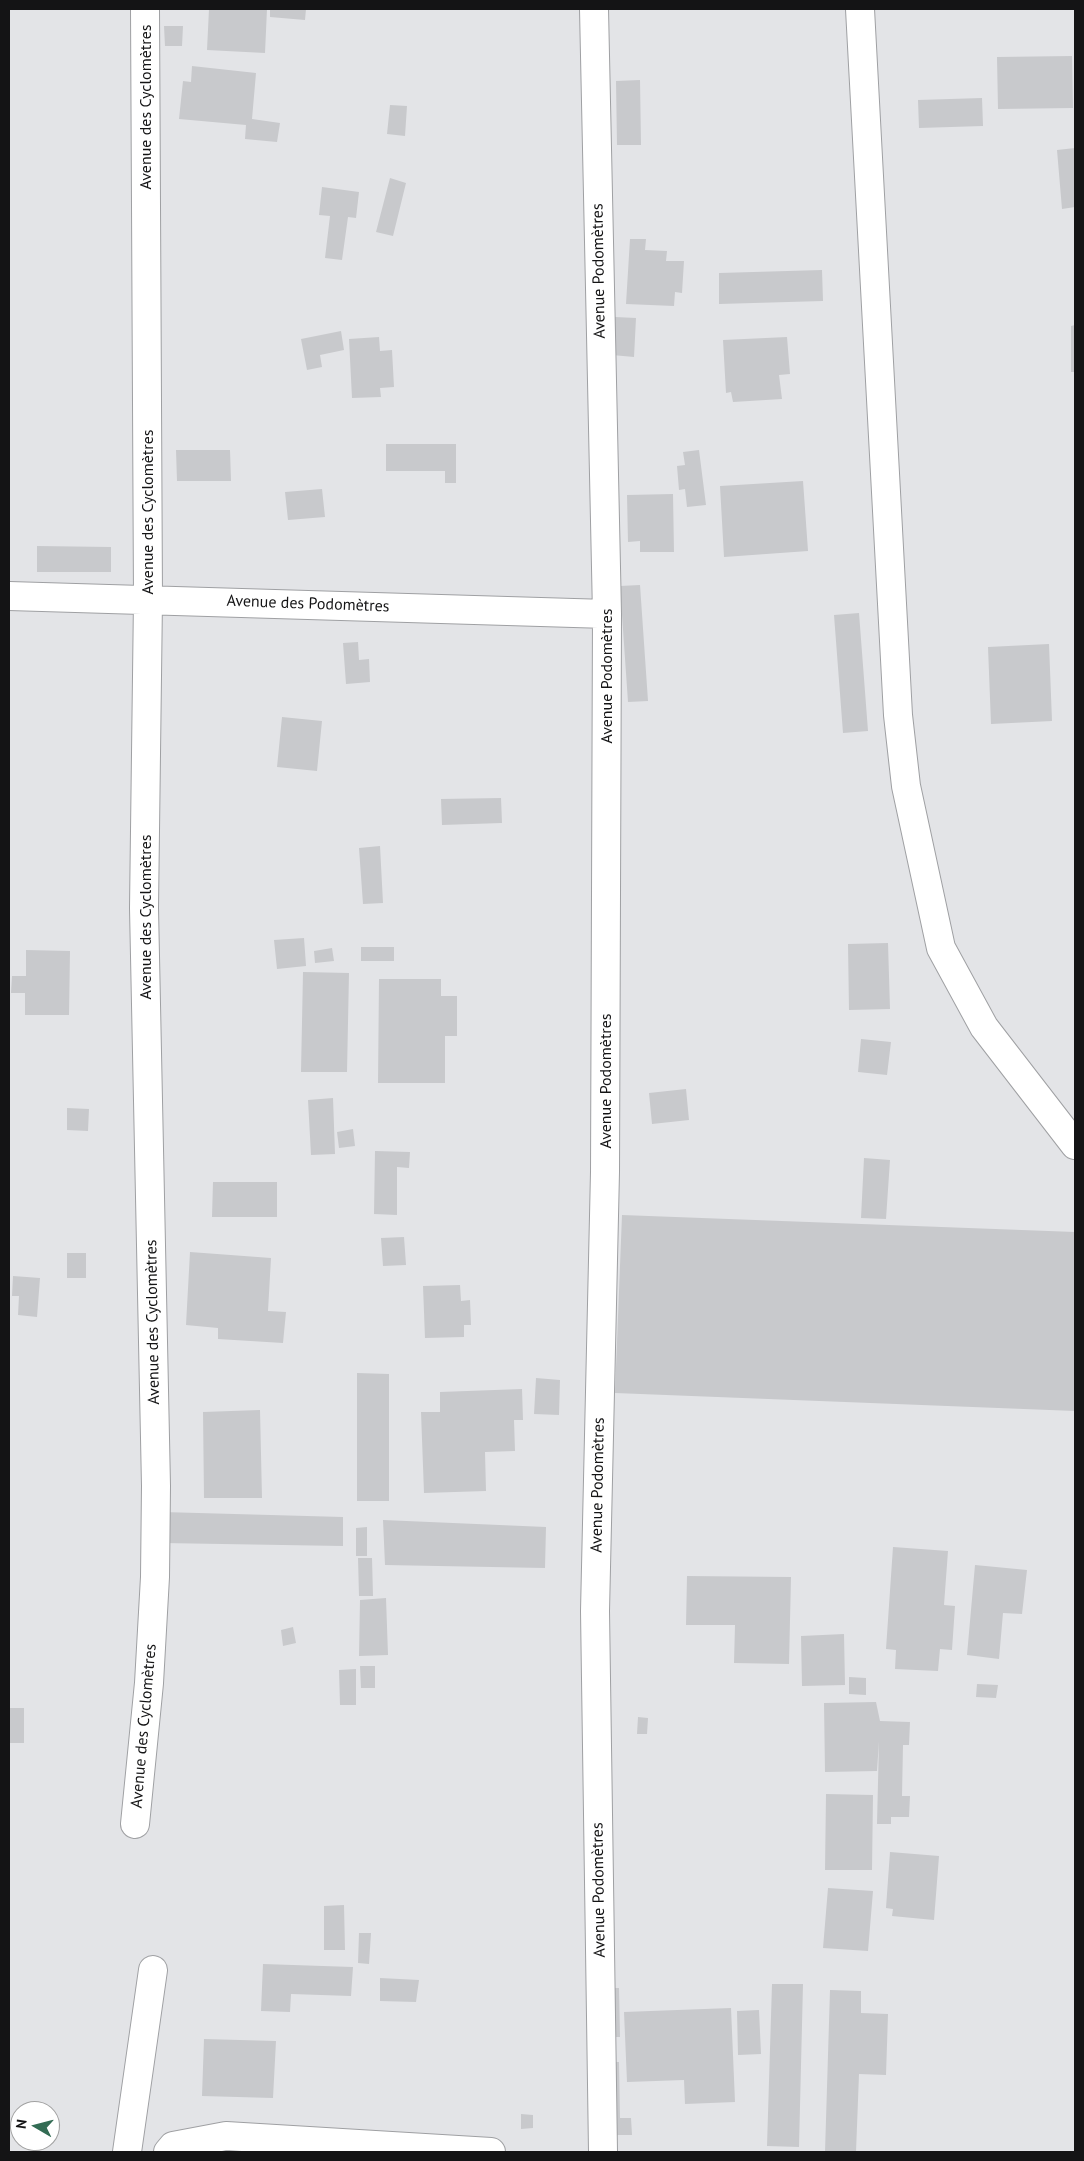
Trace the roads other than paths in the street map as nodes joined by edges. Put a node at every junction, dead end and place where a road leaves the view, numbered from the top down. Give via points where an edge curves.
1 (145, 9) edge
2 (594, 9) edge
3 (860, 9) edge
4 (9, 596) edge
5 (148, 599) junction
6 (607, 614) junction
7 (1075, 1145) edge
8 (135, 1824) dead end
9 (153, 1970) dead end
10 (127, 2152) edge
11 (168, 2152) edge
12 (491, 2152) edge
13 (603, 2152) edge

1 - 5 street, Avenue des Cyclomètres
2 - 6 street, Avenue Podomètres
3 - 7 street via 898,715 906,786 941,948 984,1027
4 - 5 street, Avenue des Podomètres
5 - 6 street, Avenue des Podomètres
5 - 8 street, Avenue des Cyclomètres via 144,908 156,1486 149,1683
6 - 13 street, Avenue Podomètres via 605,1153 595,1611
9 - 10 street
11 - 12 street via 173,2146 226,2136

